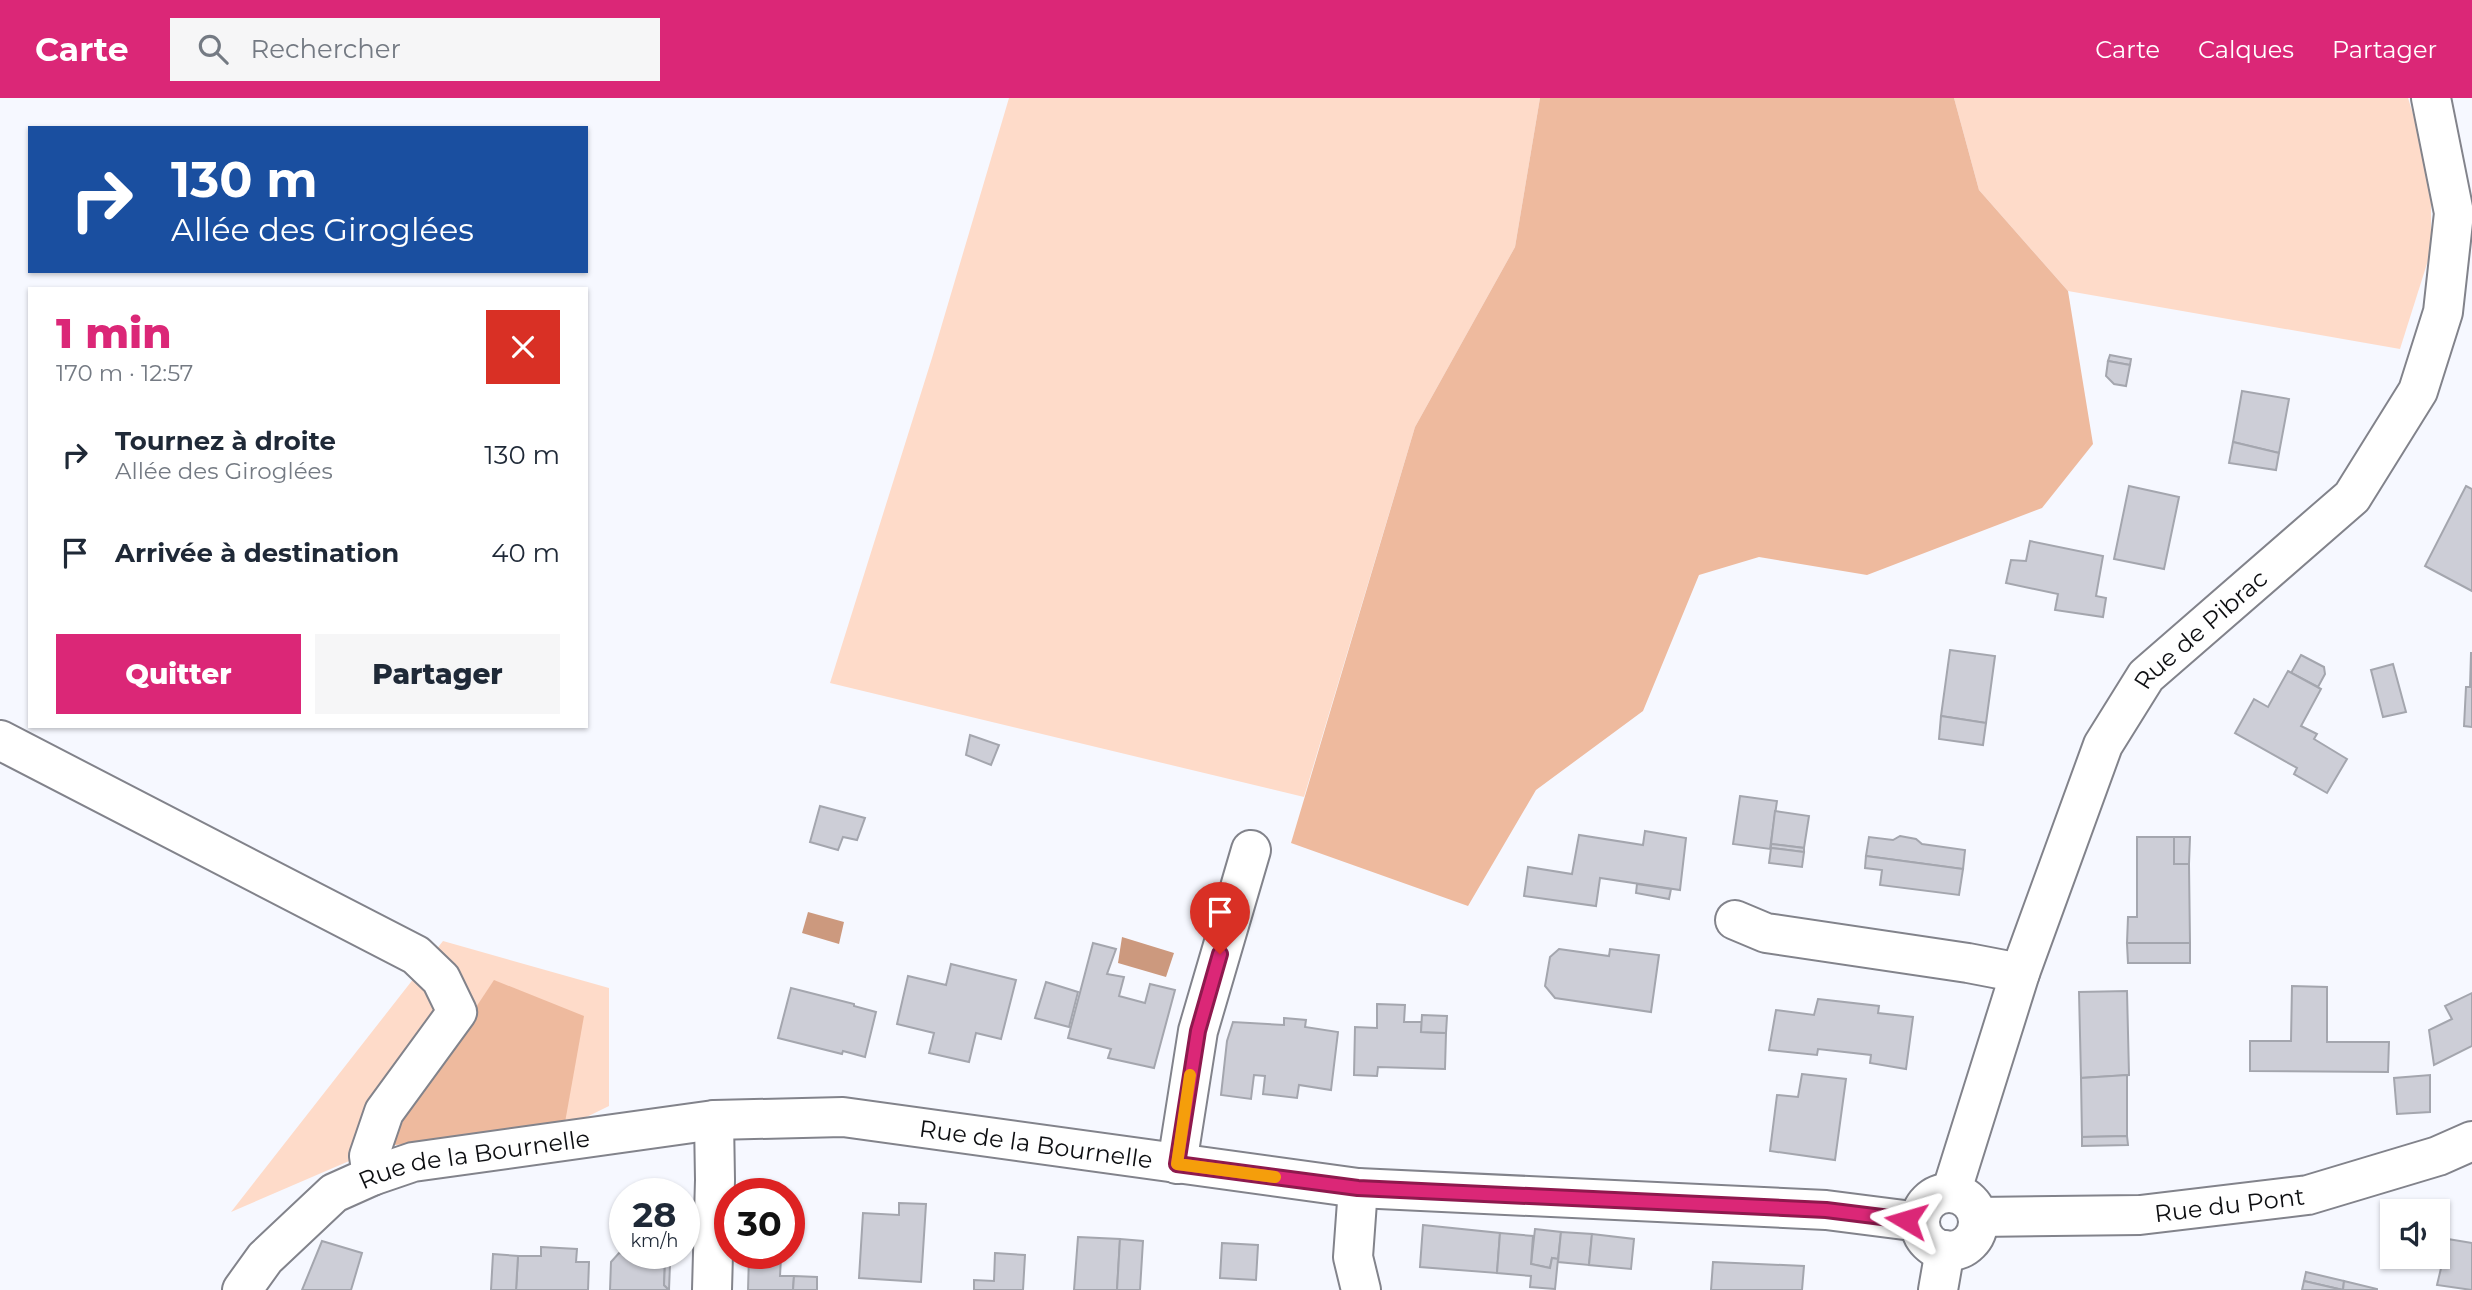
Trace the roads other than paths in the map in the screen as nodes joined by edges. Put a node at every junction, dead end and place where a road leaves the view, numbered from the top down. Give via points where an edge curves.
1 (2431, 98) edge
2 (0, 740) edge
3 (1251, 850) dead end
4 (1735, 920) dead end
5 (2020, 973) junction
6 (714, 1121) junction
7 (2472, 1141) edge
8 (1177, 1164) junction
9 (372, 1176) junction
10 (1358, 1188) junction
11 (1964, 1205) junction
12 (1920, 1222) junction
13 (1945, 1250) junction
14 (242, 1290) edge
15 (712, 1290) edge
16 (1361, 1290) edge
17 (1938, 1290) edge

1 - 5 street, Rue de Pibrac via 2454,213 2443,312 2418,391 2352,496 2146,676 2103,745
2 - 9 street via 416,955 441,979 457,1012 384,1112 369,1156
3 - 8 street via 1198,1031
4 - 5 street via 1766,933
5 - 11 street, Rue de Pibrac
6 - 8 street, Rue de la Bournelle via 843,1118
6 - 9 street, Rue de la Bournelle via 413,1162
6 - 15 street
7 - 11 street, Rue du Pont via 2438,1156 2308,1195 2140,1215
8 - 10 street, Rue de la Bournelle
9 - 14 street, Rue de la Bournelle via 334,1193 265,1258
10 - 12 street, Rue de la Bournelle via 1826,1210
10 - 16 street via 1353,1257
11 - 12 street via 1933,1198
11 - 13 street via 1975,1235 1954,1250
12 - 13 street via 1930,1244
13 - 17 street

